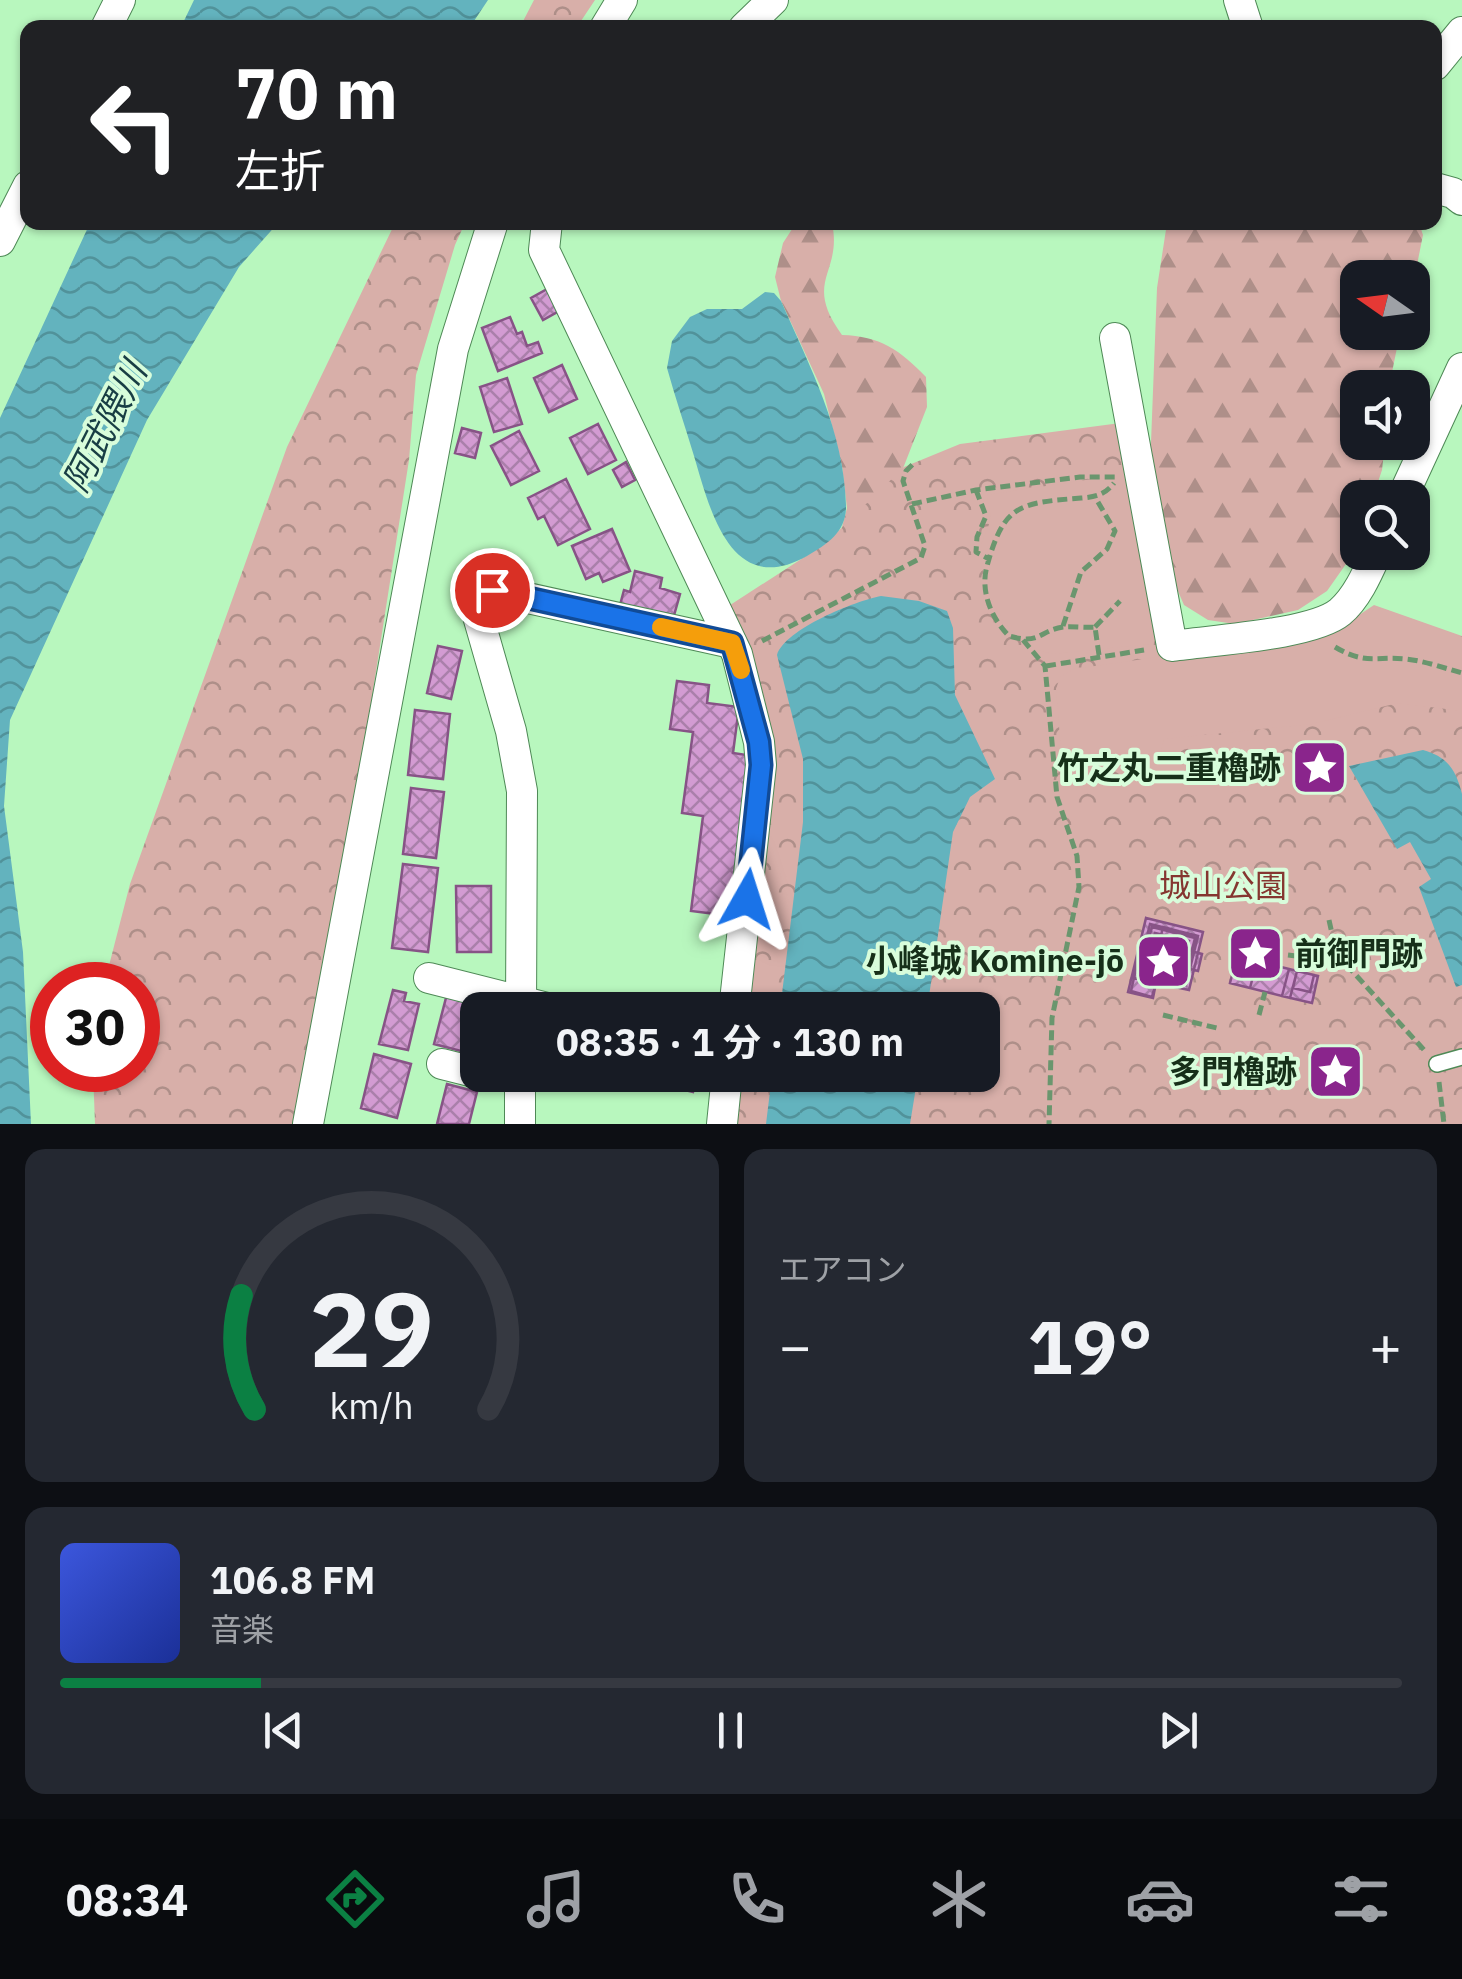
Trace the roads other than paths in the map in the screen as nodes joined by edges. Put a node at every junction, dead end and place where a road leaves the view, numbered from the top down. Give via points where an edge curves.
1 (773, 0) edge
2 (752, 20) edge
3 (1462, 32) edge
4 (1442, 57) edge
5 (20, 202) edge
6 (490, 230) edge
7 (545, 230) edge
8 (0, 241) edge
9 (1115, 338) dead end
10 (1462, 368) edge
11 (1410, 480) edge
12 (1369, 570) edge
13 (734, 648) junction
14 (430, 978) dead end
15 (474, 992) edge
16 (521, 992) edge
17 (736, 992) edge
18 (1462, 1058) edge
19 (442, 1064) dead end
20 (1436, 1064) road end
21 (460, 1068) edge
22 (519, 1092) edge
23 (725, 1092) edge
24 (308, 1124) edge
25 (520, 1124) edge
26 (722, 1124) edge

1 - 2 street
3 - 4 street
5 - 8 street
6 - 24 street via 453,349
7 - 13 street via 544,250
9 - 12 street via 1172,646 1309,628 1340,612
10 - 11 street
13 - 16 street via 492,590 480,597 478,616 522,791
13 - 17 street via 761,765
14 - 15 street
18 - 20 lane
19 - 21 street
22 - 25 street
23 - 26 street

